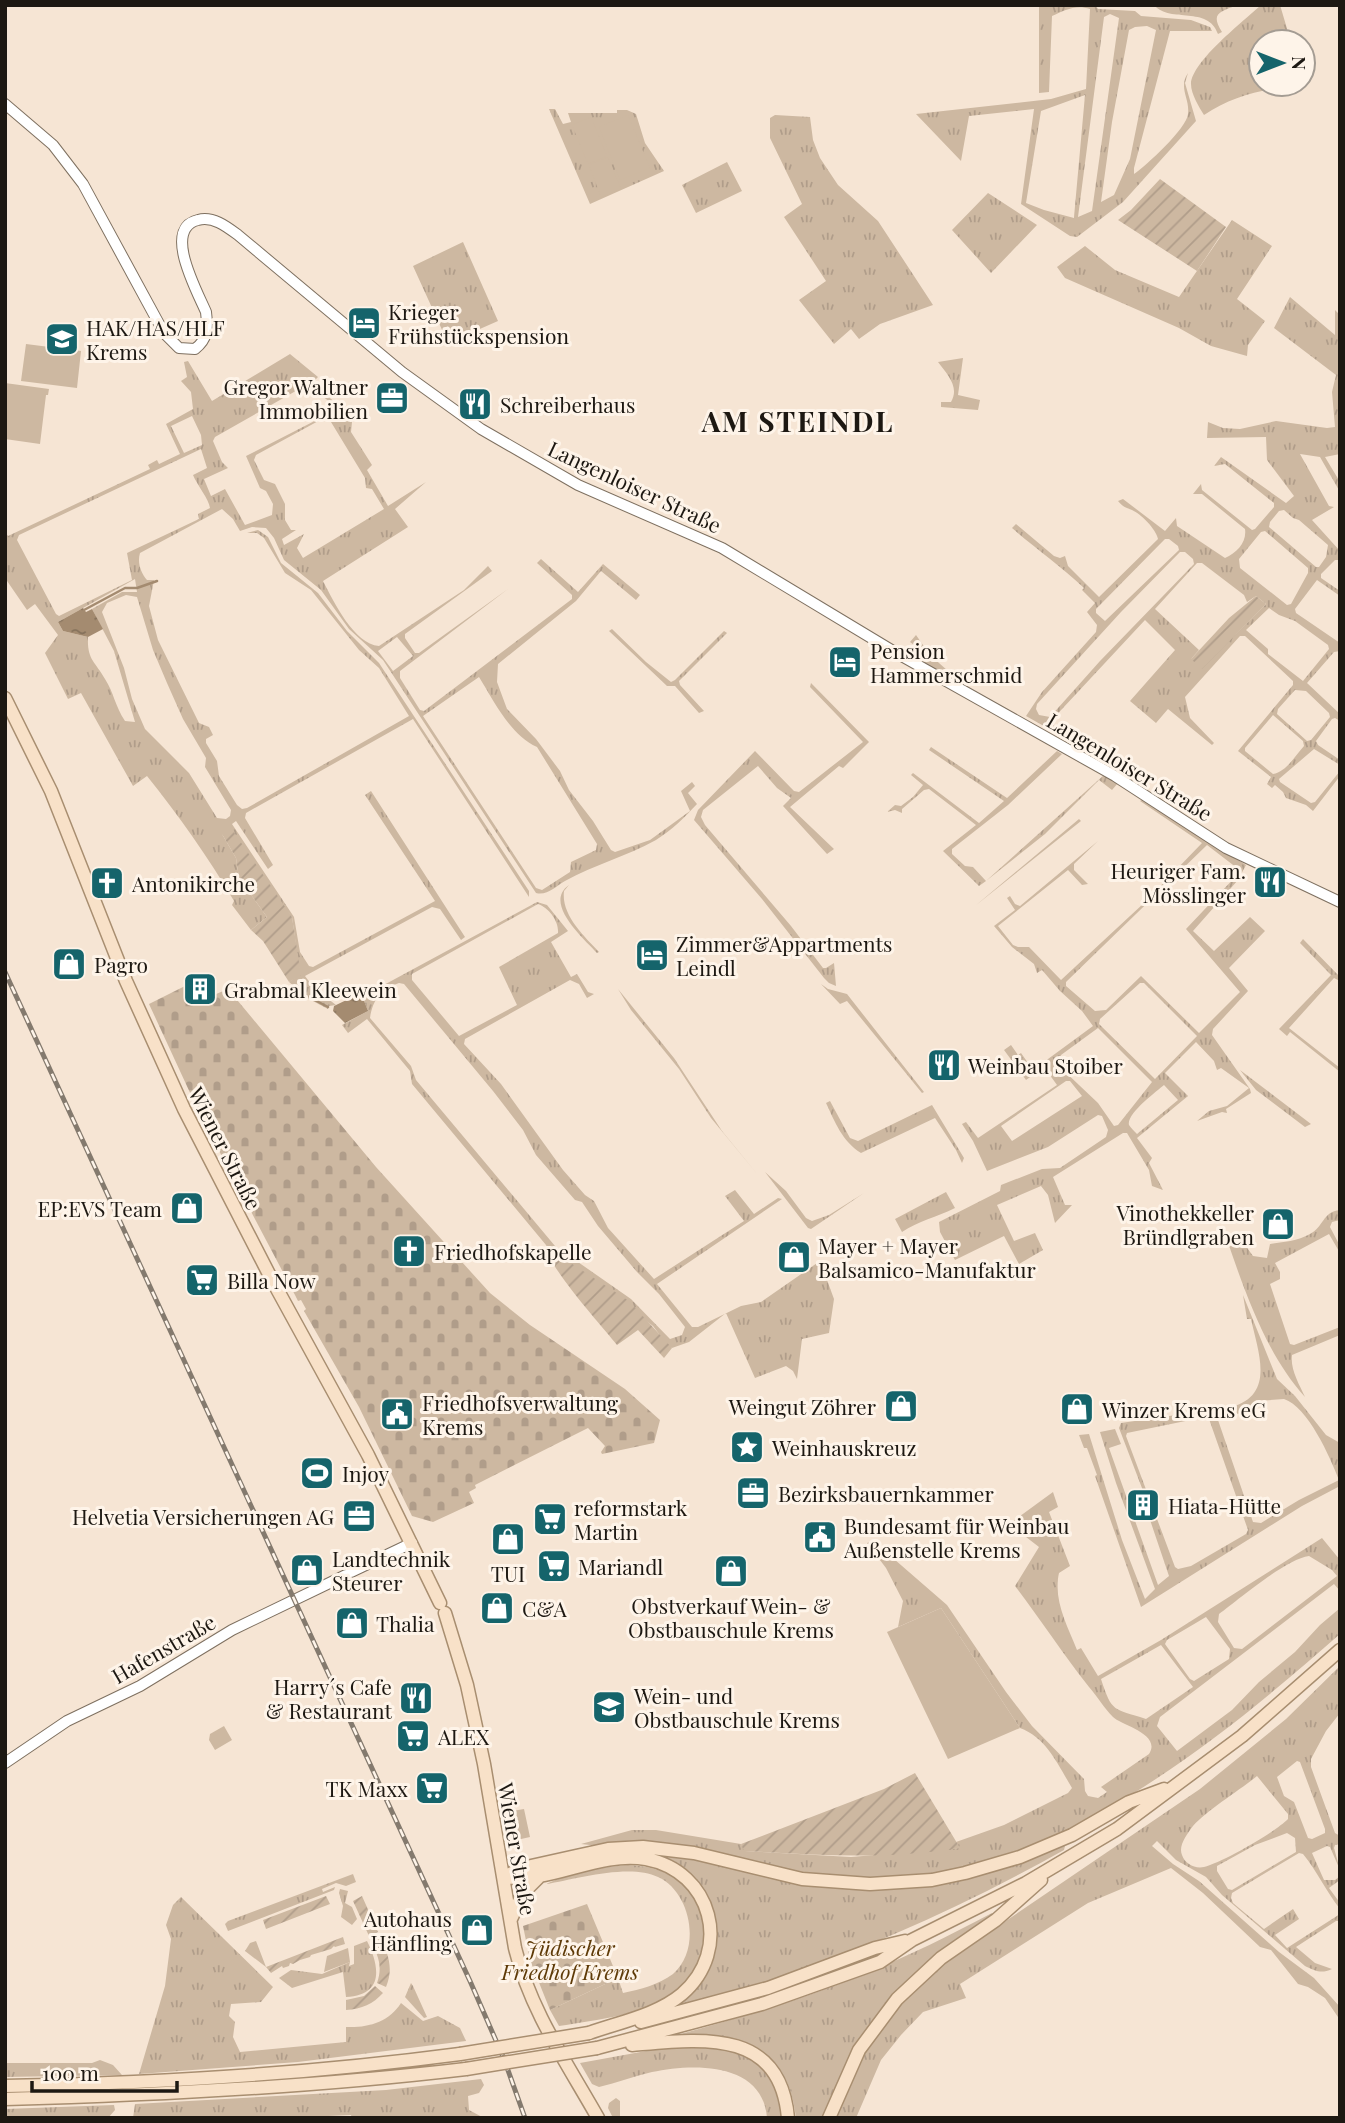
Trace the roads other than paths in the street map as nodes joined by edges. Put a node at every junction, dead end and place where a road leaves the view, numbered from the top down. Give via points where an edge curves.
1 (5, 104) edge
2 (5, 698) edge
3 (1340, 902) edge
4 (412, 1543) junction
5 (1340, 1650) edge
6 (5, 1763) edge
7 (1181, 1783) junction
8 (1061, 1863) junction
9 (542, 1875) junction
10 (504, 1877) junction
11 (510, 1920) junction
12 (912, 1940) junction
13 (589, 2033) junction
14 (597, 2048) junction
15 (5, 2086) edge
16 (105, 2090) junction
17 (5, 2099) edge
18 (597, 2118) edge
19 (788, 2118) edge
20 (829, 2118) edge

1 - 3 street, Langenloiser Straße via 53,145 73,169 164,333 179,348 195,349 207,335 205,312 181,245 182,233 197,220 217,221 402,372 500,441 578,485 722,548 898,654 1126,782 1226,848
2 - 4 main road, Wiener Straße via 51,791 116,956 184,1109
4 - 6 street, Hafenstraße via 232,1630 140,1686 67,1721
4 - 10 main road, Wiener Straße via 443,1608 473,1711
5 - 7 main road
7 - 8 main road
7 - 10 main road via 1129,1802 1072,1835 1020,1857 932,1880 870,1884 802,1879 694,1853 643,1846 522,1868
8 - 12 main road
8 - 20 main road via 897,1998 859,2050
9 - 10 main road
9 - 11 main road via 523,1893
9 - 13 main road via 610,1860 657,1862 694,1886 708,1914 710,1944 693,1983 657,2009
10 - 11 main road, Wiener Straße
11 - 18 main road, Wiener Straße via 529,1991
12 - 13 main road via 875,1948 719,2003
12 - 14 main road via 880,1962 807,1990
13 - 16 main road, bridge via 460,2054
14 - 16 main road, bridge via 466,2069 319,2084 149,2095
14 - 19 main road via 691,2040 737,2045 773,2071 784,2092
15 - 16 main road
16 - 17 main road

